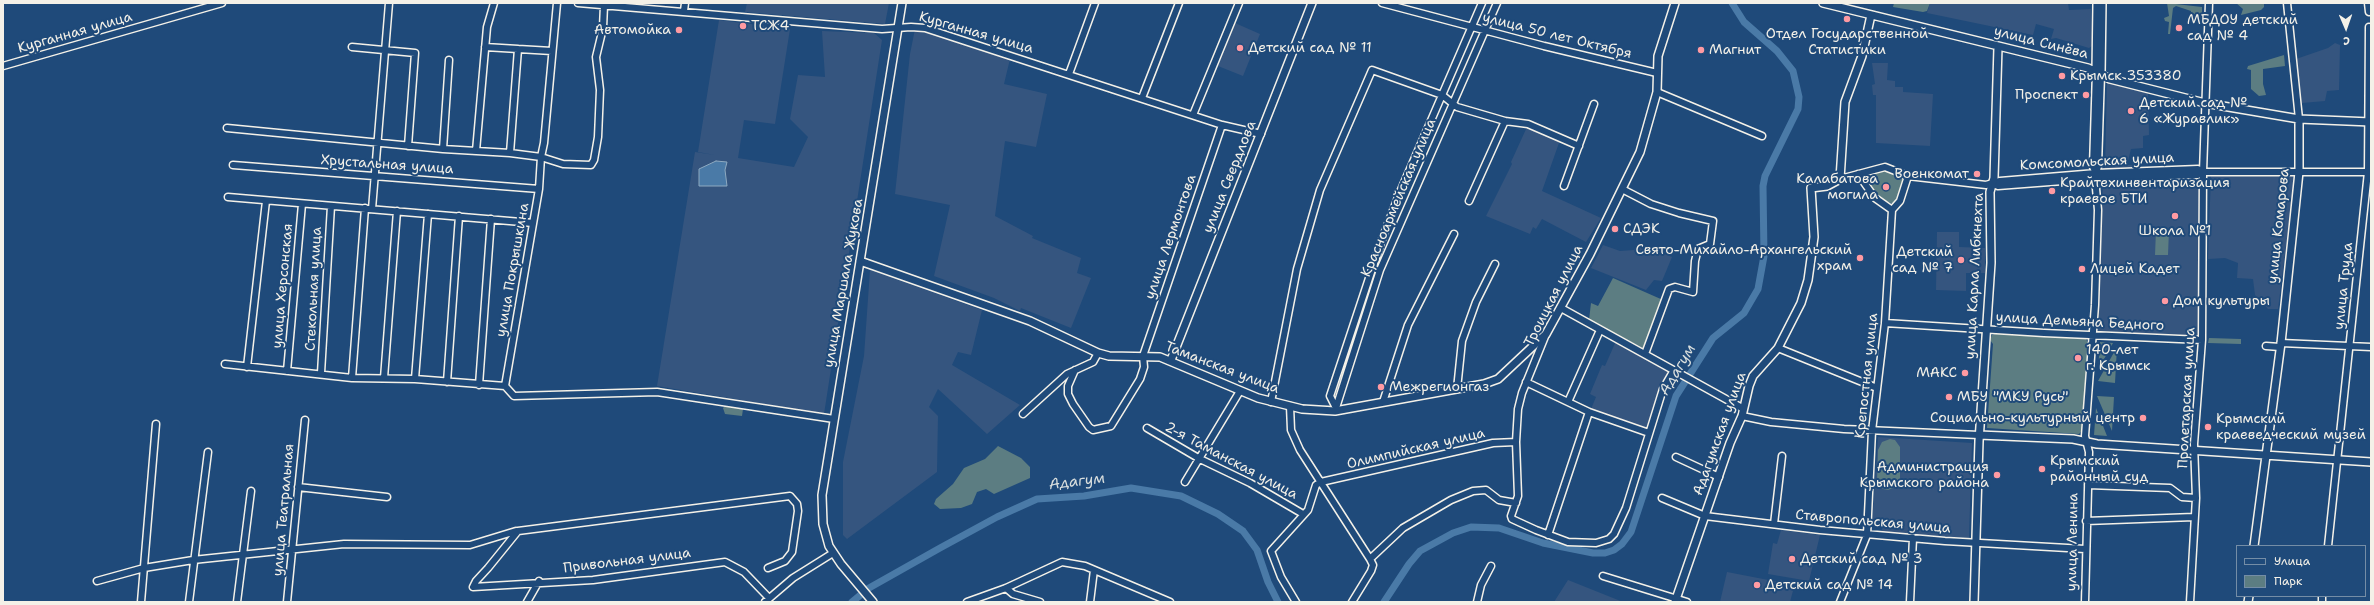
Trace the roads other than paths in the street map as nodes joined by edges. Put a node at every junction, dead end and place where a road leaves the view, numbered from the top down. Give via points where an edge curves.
1 (222, 3) edge
2 (389, 3) edge
3 (494, 3) edge
4 (557, 3) edge
5 (578, 3) edge
6 (685, 3) edge
7 (902, 3) edge
8 (1179, 3) edge
9 (1239, 3) edge
10 (1312, 3) edge
11 (1382, 3) edge
12 (1412, 3) edge
13 (1482, 3) edge
14 (1497, 3) edge
15 (1676, 3) edge
16 (1823, 3) edge
17 (2097, 3) edge
18 (2102, 3) edge
19 (2209, 3) edge
20 (2287, 3) edge
21 (2368, 3) edge
22 (1092, 4) edge
23 (604, 5) junction
24 (1410, 10) junction
25 (684, 11) junction
26 (2369, 12) dead end
27 (1871, 15) junction
28 (2369, 27) dead end
29 (898, 28) junction
30 (1471, 28) junction
31 (1485, 30) junction
32 (352, 47) dead end
33 (485, 47) junction
34 (1998, 47) junction
35 (385, 49) junction
36 (518, 49) junction
37 (552, 51) junction
38 (449, 60) dead end
39 (3, 66) edge
40 (1657, 73) junction
41 (2098, 73) junction
42 (1069, 74) junction
43 (1657, 92) junction
44 (1442, 95) junction
45 (1142, 98) junction
46 (1453, 103) junction
47 (2205, 103) junction
48 (1594, 104) dead end
49 (1193, 115) junction
50 (2299, 119) junction
51 (1505, 121) junction
52 (2370, 122) edge
53 (1222, 125) junction
54 (227, 128) dead end
55 (1261, 134) junction
56 (1762, 136) dead end
57 (378, 142) junction
58 (408, 146) junction
59 (1579, 146) junction
60 (443, 149) junction
61 (476, 151) junction
62 (510, 153) junction
63 (541, 156) junction
64 (233, 165) dead end
65 (2203, 172) junction
66 (2299, 172) junction
67 (2370, 172) edge
68 (1858, 174) junction
69 (2095, 175) junction
70 (375, 176) junction
71 (1908, 176) junction
72 (1840, 178) junction
73 (1993, 184) junction
74 (1564, 186) dead end
75 (1811, 188) joint
76 (539, 189) junction
77 (1622, 189) junction
78 (228, 197) dead end
79 (266, 201) junction
80 (1469, 201) dead end
81 (302, 204) junction
82 (331, 206) junction
83 (365, 208) junction
84 (372, 209) junction
85 (1892, 210) junction
86 (397, 211) junction
87 (428, 214) junction
88 (459, 216) junction
89 (491, 219) junction
90 (533, 223) junction
91 (1454, 234) dead end
92 (860, 261) junction
93 (1495, 264) dead end
94 (1561, 308) junction
95 (1885, 322) junction
96 (1986, 329) junction
97 (1600, 330) junction
98 (1546, 334) junction
99 (2092, 335) junction
100 (2202, 340) junction
101 (2280, 345) junction
102 (2266, 346) dead end
103 (2349, 346) junction
104 (2371, 347) edge
105 (1778, 348) junction
106 (1098, 353) junction
107 (1645, 354) junction
108 (1143, 356) junction
109 (1171, 360) junction
110 (225, 364) dead end
111 (247, 367) junction
112 (1075, 370) junction
113 (1674, 370) junction
114 (287, 371) junction
115 (321, 373) junction
116 (352, 378) junction
117 (384, 378) junction
118 (415, 379) junction
119 (446, 382) junction
120 (1526, 382) junction
121 (478, 385) junction
122 (505, 386) junction
123 (1877, 388) junction
124 (1457, 389) junction
125 (1240, 391) junction
126 (1271, 402) junction
127 (1383, 402) junction
128 (1568, 402) junction
129 (1290, 406) junction
130 (1742, 408) junction
131 (1335, 409) junction
132 (1589, 412) junction
133 (1023, 414) dead end
134 (1742, 416) junction
135 (834, 419) junction
136 (304, 420) dead end
137 (156, 424) dead end
138 (1147, 428) dead end
139 (1872, 431) junction
140 (1649, 433) junction
141 (1979, 435) junction
142 (1516, 442) junction
143 (2088, 442) junction
144 (2194, 450) junction
145 (208, 452) dead end
146 (2265, 454) junction
147 (1782, 456) dead end
148 (1676, 457) dead end
149 (1200, 460) junction
150 (2336, 460) junction
151 (2371, 462) edge
152 (1719, 477) junction
153 (1185, 482) dead end
154 (1321, 482) junction
155 (2088, 485) junction
156 (298, 487) junction
157 (251, 491) dead end
158 (387, 497) dead end
159 (1662, 498) dead end
160 (2196, 498) junction
161 (1516, 503) junction
162 (1303, 514) junction
163 (1705, 516) junction
164 (2194, 517) junction
165 (2086, 521) junction
166 (1774, 524) junction
167 (518, 531) junction
168 (1548, 535) junction
169 (1867, 535) junction
170 (1913, 538) junction
171 (1976, 543) junction
172 (2254, 545) edge
173 (2328, 545) edge
174 (2085, 549) junction
175 (292, 550) junction
176 (833, 553) junction
177 (243, 554) junction
178 (1370, 559) junction
179 (193, 560) junction
180 (1491, 566) dead end
181 (144, 568) junction
182 (768, 568) dead end
183 (1094, 570) junction
184 (1602, 576) dead end
185 (97, 581) dead end
186 (539, 581) junction
187 (1006, 588) junction
188 (767, 600) edge
189 (1676, 600) edge
190 (141, 602) edge
191 (189, 602) edge
192 (237, 602) edge
193 (287, 602) edge
194 (527, 602) edge
195 (874, 602) edge
196 (967, 602) edge
197 (1040, 602) edge
198 (1090, 602) edge
199 (1170, 602) edge
200 (1296, 602) edge
201 (1352, 602) edge
202 (1477, 602) edge
203 (1687, 602) edge
204 (1840, 602) edge
205 (1910, 602) edge
206 (1974, 602) edge
207 (2085, 602) edge
208 (2190, 602) edge

1 - 39 street, Курганная улица
2 - 35 street
3 - 33 street via 487,27
4 - 37 street, улица Покрышкина
5 - 23 street, Курганная улица
6 - 25 street
7 - 29 main road, улица Маршала Жукова
8 - 45 street
9 - 49 street
10 - 55 main road, улица Свердлова
11 - 24 street, улица 50 лет Октября
12 - 24 street
13 - 30 street, Красноармейская улица
14 - 31 street, Красноармейская улица
15 - 40 main road, Троицкая улица via 1658,56
16 - 27 main road, улица Синёва
17 - 41 main road, улица Ленина
18 - 41 main road, улица Ленина
19 - 47 street, Пролетарская улица
20 - 50 street, улица Комарова
21 - 26 street
22 - 42 street
23 - 25 street, Курганная улица
23 - 63 street via 603,28 596,57 600,106 593,164 563,164
24 - 30 street, улица 50 лет Октября
25 - 29 street, Курганная улица via 882,29
27 - 34 main road, улица Синёва
27 - 72 main road via 1862,56 1845,102
28 - 52 street, улица Труда
29 - 42 street, Курганная улица via 925,28
29 - 92 main road, улица Маршала Жукова
30 - 31 street, улица 50 лет Октября
30 - 44 street, Красноармейская улица
31 - 40 street, улица 50 лет Октября
31 - 46 street, Красноармейская улица
32 - 35 street
33 - 36 street
33 - 61 street
34 - 41 main road, улица Синёва
34 - 73 main road, улица Карла Либкнехта
35 - 57 street
35 - 58 street via 415,53
36 - 37 street
36 - 62 street
37 - 63 street, улица Покрышкина
38 - 60 street
40 - 43 main road, Троицкая улица
41 - 47 main road, улица Синёва via 2110,79
41 - 69 street, улица Ленина via 2093,167
42 - 45 street, Курганная улица
43 - 56 street
43 - 77 main road, Троицкая улица via 1640,152
44 - 46 street
44 - 126 street via 1372,70 1320,190 1296,269
44 - 131 street, Красноармейская улица via 1381,242 1330,396
45 - 49 street, Курганная улица
46 - 51 street via 1457,107
46 - 131 street, Красноармейская улица via 1380,270
47 - 50 main road, улица Синёва
47 - 65 street, Пролетарская улица
48 - 59 street
49 - 53 street, Курганная улица
50 - 52 main road, улица Синёва
50 - 66 main road, улица Комарова
51 - 59 street via 1528,124
51 - 80 street
52 - 67 street, улица Труда
53 - 55 street, Курганная улица
53 - 108 street, улица Лермонтова
54 - 57 street
55 - 109 main road, улица Свердлова
57 - 58 street
57 - 70 street
58 - 60 street
59 - 74 street
60 - 61 street
61 - 62 street
62 - 63 street
63 - 76 street, улица Покрышкина
64 - 70 street, Хрустальная улица
65 - 66 street, Комсомольская улица
65 - 69 street, Комсомольская улица via 2198,169
65 - 100 street, Пролетарская улица
66 - 67 street, Комсомольская улица
66 - 101 main road, улица Комарова
67 - 103 street, улица Труда
68 - 71 street, Комсомольская улица via 1885,167
68 - 72 street, Комсомольская улица
68 - 85 street via 1875,198
69 - 73 street, Комсомольская улица via 1998,186
69 - 99 street, улица Ленина via 2098,210
70 - 76 street, Хрустальная улица
70 - 84 street
71 - 73 street, Комсомольская улица
71 - 85 street, Крепостная улица via 1900,201
72 - 75 main road, Комсомольская улица via 1827,186
73 - 96 main road, улица Карла Либкнехта via 1990,192 1991,263
75 - 105 main road, Адагумская улица via 1814,237 1808,280 1795,316
76 - 90 street, улица Покрышкина
77 - 94 main road, Троицкая улица
77 - 107 street via 1651,204 1713,221 1710,244 1698,249 1693,292 1675,287 1669,289
78 - 79 street
79 - 81 street
79 - 111 street
81 - 82 street
81 - 114 street, улица Херсонская
82 - 83 street
82 - 115 street, Стекольная улица
83 - 84 street
83 - 116 street
84 - 86 street
85 - 95 street, Крепостная улица
86 - 87 street
86 - 117 street
87 - 88 street
87 - 118 street
88 - 89 street
88 - 119 street
89 - 90 street
89 - 121 street
90 - 122 street, улица Покрышкина
91 - 127 street via 1408,325
92 - 106 main road, Таманская улица via 1030,321
92 - 135 main road, улица Маршала Жукова
93 - 124 street via 1476,302 1462,341
94 - 97 street
94 - 98 main road, Троицкая улица
95 - 96 street, улица Демьяна Бедного
95 - 123 street, Крепостная улица
96 - 99 street, улица Демьяна Бедного
96 - 141 main road, улица Карла Либкнехта
97 - 107 street
97 - 128 street
98 - 120 street, Троицкая улица
98 - 124 main road, Таманская улица via 1498,379
99 - 100 street, улица Демьяна Бедного
99 - 143 street, улица Ленина via 2085,436
100 - 144 street, Пролетарская улица
101 - 102 street
101 - 103 street
101 - 146 main road, улица Комарова
103 - 104 street
103 - 150 street, улица Труда
105 - 123 street
105 - 130 main road, Адагумская улица via 1753,376
106 - 108 main road, Таманская улица via 1109,356
106 - 112 street via 1093,362
107 - 113 street
108 - 109 main road, Таманская улица
108 - 112 street, улица Лермонтова via 1144,368 1140,379 1111,426 1093,430 1088,427 1068,394 1068,386
109 - 125 main road, Таманская улица
110 - 111 street
111 - 114 street
112 - 133 street via 1067,374
113 - 130 street
113 - 140 street, Троицкая улица via 1663,389
114 - 115 street
115 - 116 street
116 - 117 street
117 - 118 street
118 - 119 street
119 - 121 street
120 - 128 street
120 - 142 street, Троицкая улица via 1518,409
121 - 122 street
122 - 135 street via 514,396 657,392
123 - 139 street, Крепостная улица
124 - 127 main road, Таманская улица
125 - 126 main road, Таманская улица
125 - 149 street
126 - 129 main road, Таманская улица
127 - 131 main road, Таманская улица
128 - 132 street
129 - 131 main road, Таманская улица via 1321,412
129 - 154 street via 1292,430 1300,450
130 - 134 main road, Адагумская улица
132 - 140 street
132 - 168 street
134 - 139 street via 1771,422
134 - 152 main road, Адагумская улица
135 - 176 main road, улица Маршала Жукова via 823,480 821,511 825,534
136 - 156 street, улица Театральная
137 - 181 street
138 - 149 street, 2-я Таманская улица
139 - 141 street
139 - 169 street, Крепостная улица
140 - 168 street, Троицкая улица via 1626,508 1614,534 1596,543 1583,544
141 - 143 main road via 2073,439
141 - 171 main road, улица Карла Либкнехта
142 - 154 street, Олимпийская улица via 1493,443
142 - 161 street, Троицкая улица
143 - 144 main road
143 - 155 street, улица Ленина
144 - 146 main road
144 - 160 street, Пролетарская улица
145 - 179 street
146 - 150 main road
146 - 172 main road, улица Комарова
147 - 166 street
148 - 152 street
149 - 153 street
149 - 162 street, 2-я Таманская улица via 1250,483
150 - 151 main road
150 - 173 street, улица Труда
152 - 163 main road, Адагумская улица
154 - 162 street via 1316,485 1308,510
154 - 178 street
155 - 160 street via 2170,488 2182,497
155 - 165 street, улица Ленина
156 - 158 street
156 - 175 street, улица Театральная
157 - 177 street
159 - 163 street, Ставропольская улица
160 - 164 street, Пролетарская улица
161 - 168 street, Троицкая улица via 1512,519
161 - 178 street via 1499,500 1486,490 1474,491 1451,500 1408,524
162 - 200 street via 1271,551 1281,577
163 - 166 street, Ставропольская улица
163 - 189 main road, Адагумская улица
164 - 165 street
164 - 208 street, Пролетарская улица
165 - 174 street, улица Ленина
166 - 169 street, Ставропольская улица
167 - 175 street via 470,545 344,544
167 - 182 street via 790,496 797,504 798,511 792,552 785,561
167 - 186 street, Привольная улица via 473,587
169 - 170 street, Ставропольская улица
169 - 204 street, Крепостная улица
170 - 171 street, Ставропольская улица
170 - 205 street
171 - 174 street, Ставропольская улица
171 - 206 main road, улица Карла Либкнехта
174 - 207 street, улица Ленина
175 - 177 street
175 - 193 street, улица Театральная
176 - 188 street via 793,578
176 - 195 main road, улица Маршала Жукова
177 - 179 street
177 - 192 street
178 - 201 street via 1371,572
179 - 181 street
179 - 191 street
180 - 202 street via 1481,585
181 - 185 street
181 - 190 street
183 - 187 street via 1076,563 1062,562
183 - 198 street
183 - 199 street
184 - 189 street
186 - 188 street, Привольная улица via 592,580 725,562 744,572
186 - 194 street
187 - 196 street
187 - 197 street via 1013,594
189 - 203 street

